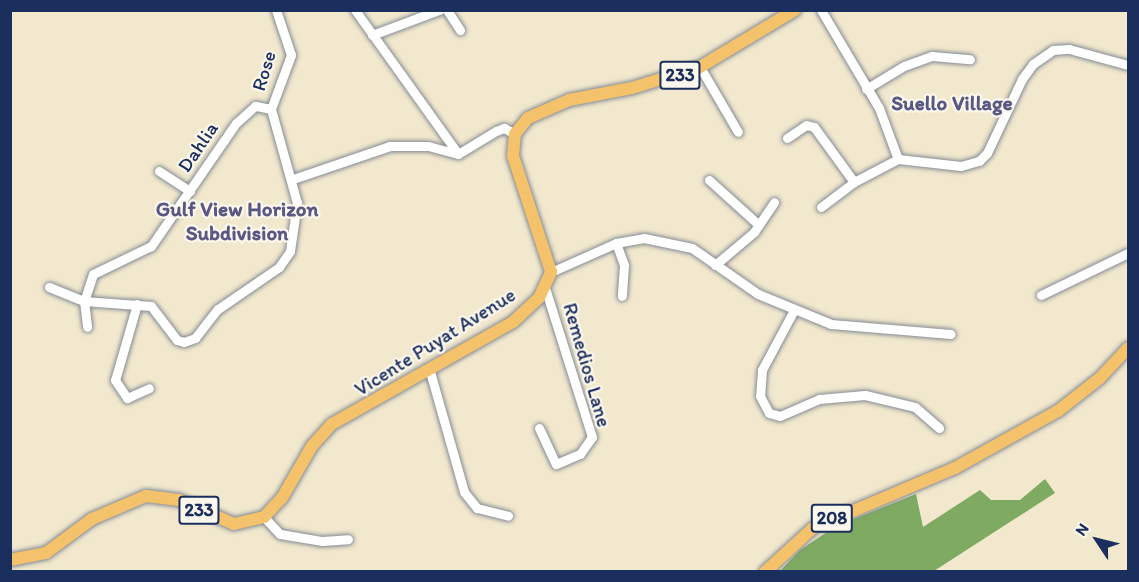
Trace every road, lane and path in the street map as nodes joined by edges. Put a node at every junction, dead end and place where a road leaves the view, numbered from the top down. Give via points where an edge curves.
1 (276, 10) edge
2 (355, 10) edge
3 (439, 10) edge
4 (447, 10) edge
5 (795, 10) edge
6 (821, 10) edge
7 (460, 30) dead end
8 (372, 35) junction
9 (969, 59) dead end
10 (1128, 65) edge
11 (700, 67) junction
12 (866, 89) junction
13 (271, 109) junction
14 (738, 132) dead end
15 (515, 134) junction
16 (787, 138) dead end
17 (458, 154) junction
18 (898, 159) junction
19 (159, 171) dead end
20 (293, 179) junction
21 (709, 180) dead end
22 (854, 182) junction
23 (190, 191) junction
24 (774, 202) dead end
25 (820, 207) dead end
26 (759, 225) junction
27 (616, 243) junction
28 (1128, 253) edge
29 (715, 265) junction
30 (551, 272) junction
31 (49, 287) dead end
32 (545, 288) junction
33 (622, 296) dead end
34 (1041, 296) dead end
35 (84, 301) junction
36 (137, 304) junction
37 (794, 310) junction
38 (87, 327) dead end
39 (951, 334) dead end
40 (1128, 348) edge
41 (429, 368) junction
42 (149, 388) dead end
43 (939, 428) dead end
44 (539, 429) dead end
45 (508, 516) dead end
46 (264, 517) junction
47 (348, 539) dead end
48 (10, 560) edge
49 (765, 572) edge

1 - 13 street, Rose via 291,55
2 - 8 street
3 - 8 street
4 - 7 street
5 - 11 main road, 233
6 - 12 street
8 - 17 street
9 - 12 street via 932,56 904,66
10 - 18 street via 1070,49 1053,50 1033,64 1022,79 987,153 979,161 962,166
11 - 14 street
11 - 15 main road, 233 via 552,106 528,118
12 - 18 street via 879,108
13 - 20 street
13 - 23 street, Dahlia via 260,105 245,113
15 - 17 street via 504,128 496,130
15 - 30 main road via 512,146 516,170
16 - 22 street via 811,125
17 - 20 street via 428,146 390,146
18 - 22 street
19 - 23 street
20 - 36 street via 296,223 285,260 218,309 189,341 181,342 172,336 156,309
21 - 26 street
22 - 25 street
23 - 35 street, Dahlia via 151,246 93,274
24 - 26 street
26 - 29 street
27 - 29 street via 644,238 692,248
27 - 30 street
27 - 33 street via 624,265
28 - 34 street
29 - 37 street
30 - 32 main road, Vicente Puyat Avenue
31 - 35 street
32 - 41 main road, Vicente Puyat Avenue via 513,322
32 - 44 street, Remedios Lane via 592,436 580,454 556,464
35 - 36 street
35 - 38 street, Dahlia
36 - 42 street via 115,380 127,398
37 - 39 street via 831,324
37 - 43 street via 762,370 760,396 769,412 780,416 819,399 865,395 915,407
40 - 49 main road, 208 via 1100,378 1058,411 955,468 813,528
41 - 45 street via 464,492 477,508
41 - 46 main road, Vicente Puyat Avenue via 326,430 312,446 282,498
46 - 47 street via 280,534 322,541
46 - 48 main road, 233 via 234,524 179,500 146,496 92,519 46,553

